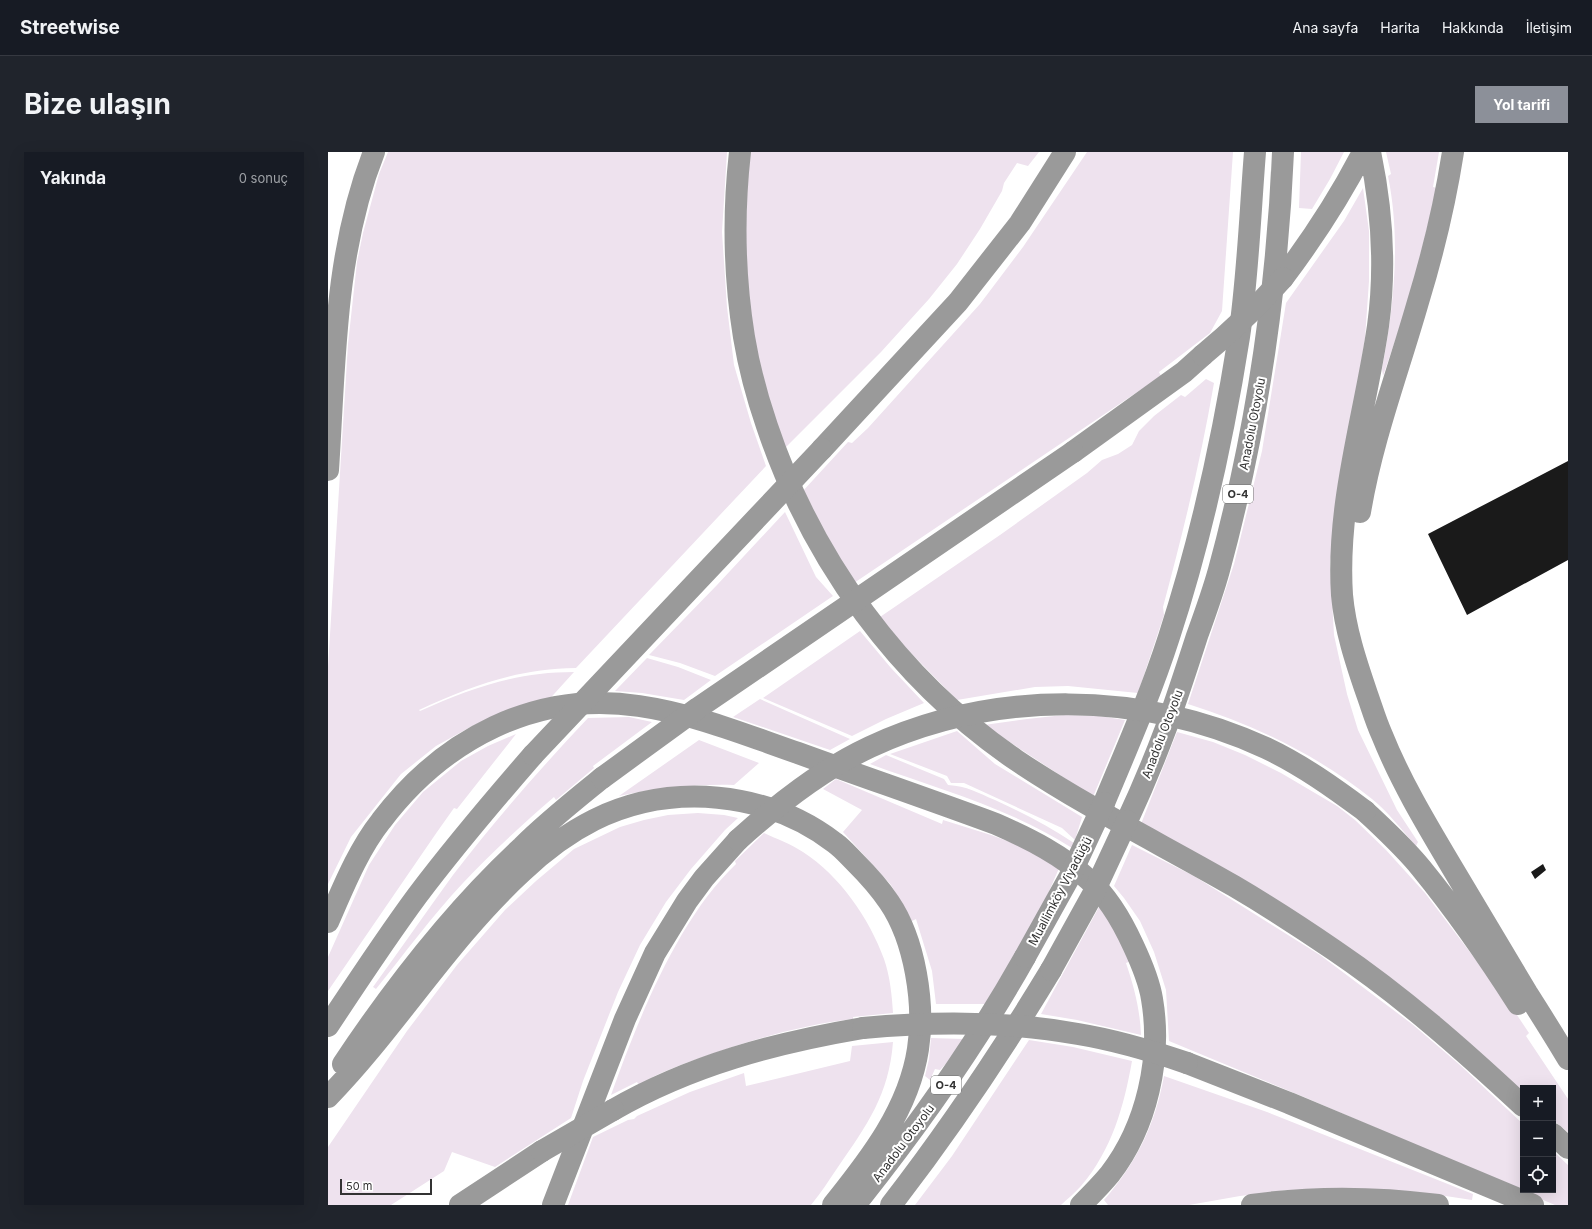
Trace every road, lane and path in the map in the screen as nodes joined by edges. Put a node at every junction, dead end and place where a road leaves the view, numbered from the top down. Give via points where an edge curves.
1 (374, 152) edge
2 (740, 152) edge
3 (1065, 152) edge
4 (1254, 152) edge
5 (1283, 152) edge
6 (1363, 152) edge
7 (1370, 152) edge
8 (1453, 152) edge
9 (328, 470) edge
10 (1371, 706) junction
11 (328, 922) edge
12 (1025, 957) joint
13 (328, 1026) edge
14 (1568, 1059) edge
15 (1568, 1075) edge
16 (328, 1089) edge
17 (328, 1097) edge
18 (1520, 1103) edge
19 (1556, 1137) edge
20 (1568, 1148) edge
21 (460, 1205) edge
22 (553, 1205) edge
23 (833, 1205) edge
24 (855, 1205) edge
25 (891, 1205) edge
26 (1081, 1205) edge
27 (1252, 1205) edge
28 (1438, 1205) edge
29 (1533, 1205) edge

1 - 9 highway via 365,174 344,263 338,310
2 - 18 highway via 736,190 735,253 744,340 758,399 776,453 812,531 841,580 888,644 941,700 1014,758 1136,832 1237,888 1333,949 1439,1030
3 - 13 highway, bridge via 1020,222 924,340 533,755 475,822 417,896
4 - 12 highway, Muallimköy Viyadüğü / O-4, bridge via 1248,260 1239,336 1224,427 1186,581 1169,638 1138,722 1104,803 1070,876
5 - 25 highway, Anadolu Otoyolu / O-4, bridge via 1277,256 1257,403 1218,572 1166,729 1128,821 1093,894 1051,970 971,1097
6 - 16 highway, bridge via 1329,213 1283,278 1234,329 1184,372 1073,452 698,708 566,807 480,889 414,964 362,1035
7 - 10 highway via 1380,218 1381,294 1378,326 1347,502 1342,551 1342,595 1347,630
8 - 10 highway via 1436,239 1377,436 1360,512 1357,548 1358,625
10 - 14 highway via 1394,762 1425,822
11 - 26 highway via 380,822 421,776 463,743 484,731 520,717 573,703 638,705 706,720 996,824 1038,843 1064,859 1099,890 1128,933 1145,972 1152,998 1155,1020 1154,1056 1142,1113 1126,1149 1110,1173
12 - 24 highway, Anadolu Otoyolu / O-4 via 956,1069 898,1152
15 - 22 highway, bridge via 1447,902 1410,857 1365,811 1309,771 1226,731 1150,711 1086,704 1043,704 1004,708 928,724 870,747 806,785 764,816 738,840 687,901 655,953 623,1025
17 - 23 highway via 383,1036 431,972 483,910 547,850 572,832 612,812 678,797 705,796 754,804 790,816 836,843 868,874 890,904 914,960 921,1029 914,1072 900,1108 881,1142
19 - 20 highway
21 - 29 highway, bridge via 542,1151 613,1110 653,1089 715,1064 801,1039 863,1028 925,1023 967,1023 1027,1027 1086,1035 1145,1049 1289,1103
27 - 28 highway via 1307,1199 1403,1201

